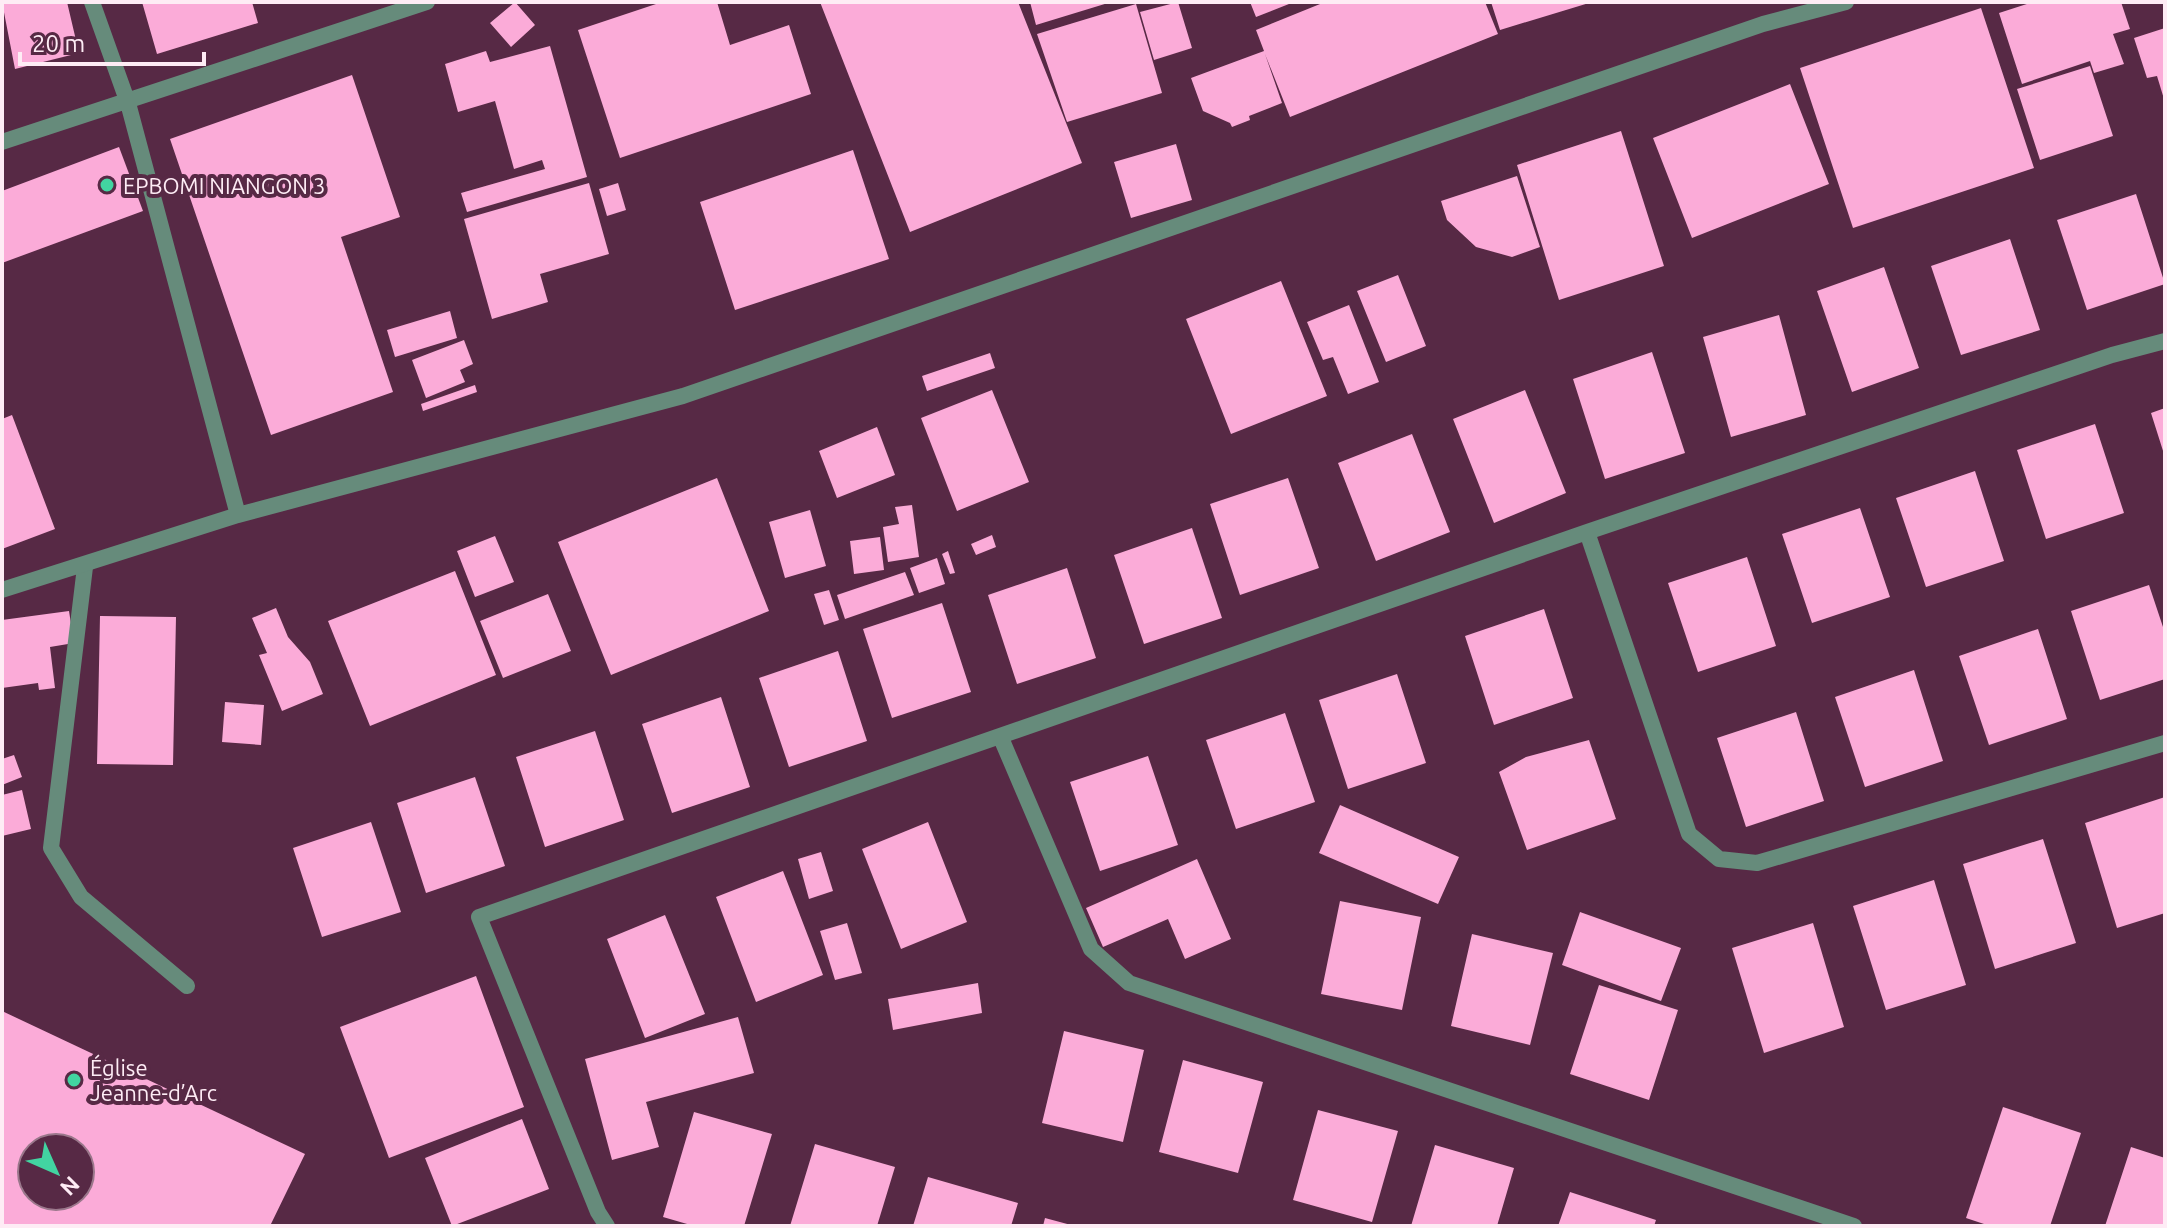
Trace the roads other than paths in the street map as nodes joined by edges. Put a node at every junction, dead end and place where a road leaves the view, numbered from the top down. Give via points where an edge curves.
1 (92, 2) edge
2 (427, 2) edge
3 (1846, 2) edge
4 (128, 103) junction
5 (2, 142) edge
6 (2165, 341) edge
7 (238, 515) junction
8 (1587, 532) junction
9 (85, 567) junction
10 (2, 590) edge
11 (1001, 738) junction
12 (2165, 743) edge
13 (187, 986) dead end
14 (1843, 1224) edge
15 (607, 1226) edge

1 - 4 street
2 - 4 street
3 - 7 street via 1763,24 683,396
4 - 5 street
4 - 7 street
6 - 8 street
7 - 9 street
8 - 11 street
8 - 12 street via 1689,834 1719,859 1757,863
9 - 10 street
9 - 13 street via 51,848 81,897
11 - 14 street via 1091,949 1129,983
11 - 15 street via 479,917

